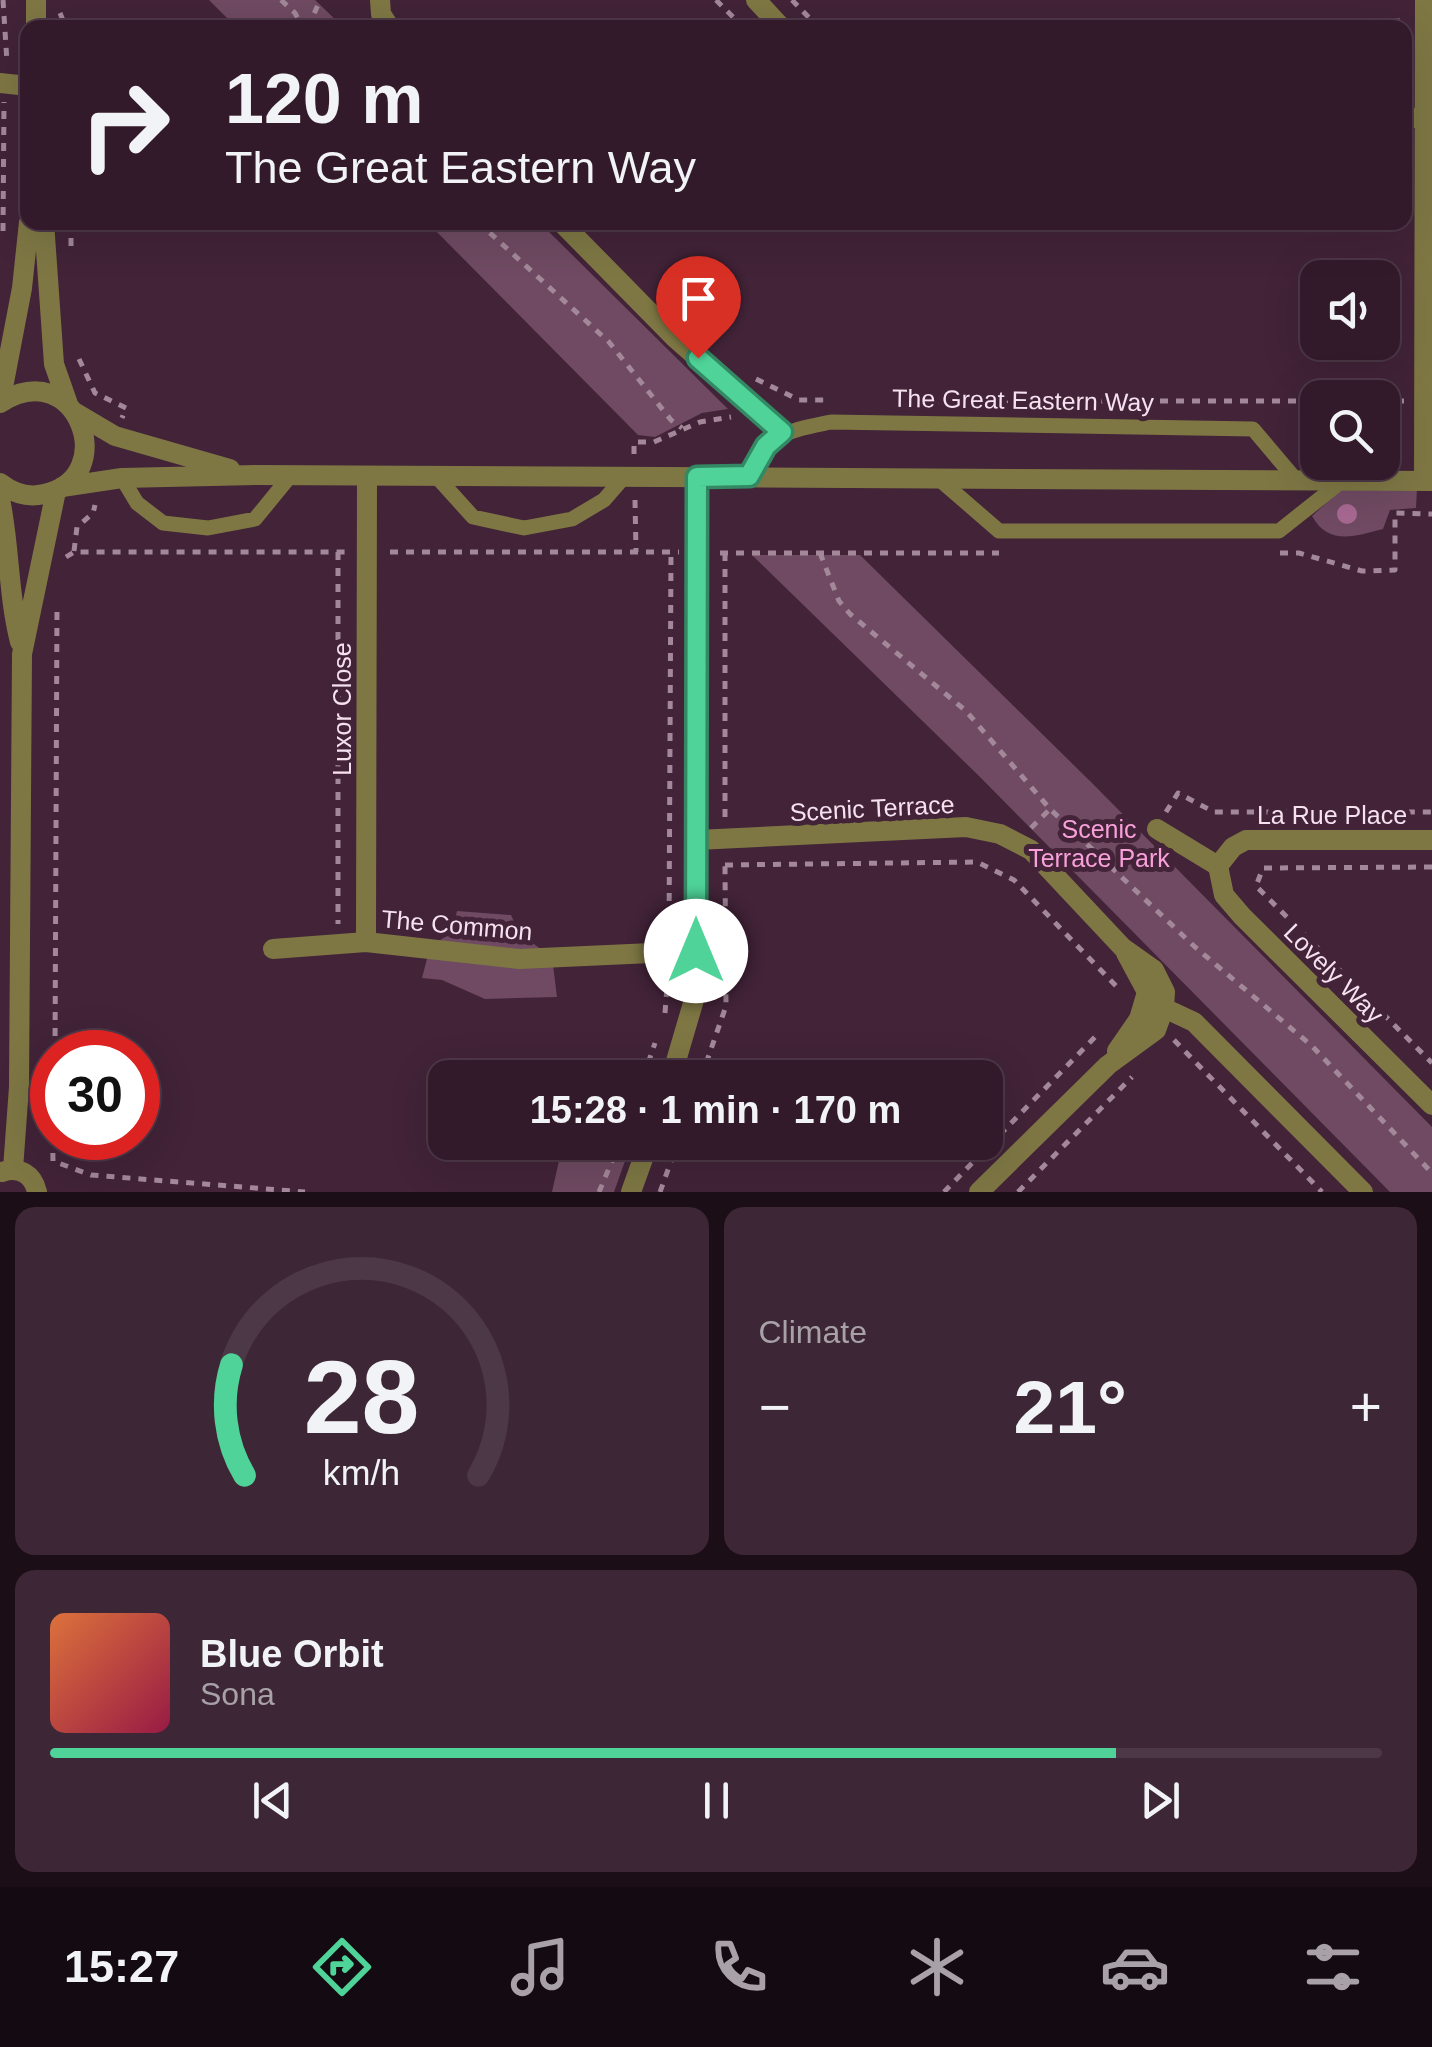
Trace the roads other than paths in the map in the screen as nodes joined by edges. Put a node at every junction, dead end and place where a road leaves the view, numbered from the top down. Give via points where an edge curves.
1 (756, 0) edge
2 (1426, 0) edge
3 (775, 20) edge
4 (1415, 118) edge
5 (28, 230) edge
6 (45, 230) edge
7 (570, 230) edge
8 (0, 403) edge
9 (72, 409) junction
10 (782, 432) junction
11 (256, 475) junction
12 (291, 475) junction
13 (367, 476) junction
14 (436, 476) junction
15 (624, 476) junction
16 (749, 476) junction
17 (697, 477) junction
18 (122, 478) junction
19 (939, 480) junction
20 (1297, 480) junction
21 (1342, 481) junction
22 (1428, 481) edge
23 (0, 484) edge
24 (59, 489) junction
25 (0, 499) edge
26 (22, 654) junction
27 (1157, 829) road end
28 (697, 840) junction
29 (1432, 840) edge
30 (1218, 866) junction
31 (366, 942) junction
32 (273, 949) dead end
33 (696, 951) junction
34 (1154, 1008) junction
35 (677, 1060) edge
36 (1108, 1065) junction
37 (1432, 1105) edge
38 (642, 1160) edge
39 (6, 1171) edge
40 (36, 1192) edge
41 (632, 1192) edge
42 (979, 1192) edge
43 (1362, 1192) edge

1 - 3 street
2 - 4 street
4 - 22 street
5 - 8 street
6 - 9 street via 54,364
7 - 10 street via 675,338
8 - 9 street via 42,392
9 - 11 street via 114,436
9 - 24 street via 83,428 83,461
10 - 16 lane
10 - 20 lane, The Great Eastern Way via 831,422 1253,429
11 - 12 street
11 - 18 street
12 - 13 street
12 - 18 lane via 255,518 208,528 163,523 137,503
13 - 14 street
13 - 31 street, Luxor Close
14 - 15 street
14 - 15 lane via 473,517 524,528 572,519 604,500
15 - 17 street
16 - 17 street
16 - 19 street
17 - 28 street
18 - 24 street
19 - 20 street
19 - 21 lane via 1000,531 1279,531
20 - 21 street
21 - 22 street
23 - 24 street via 24,496
24 - 26 street
25 - 26 street
26 - 39 street via 19,1087
27 - 30 street
28 - 33 street
28 - 34 street, Scenic Terrace via 966,827 1000,834 1031,850 1123,948
29 - 30 street, La Rue Place via 1246,840
30 - 37 street, Lovely Way via 1224,895 1242,916
31 - 32 street, The Common
31 - 33 street, The Common via 519,959
33 - 35 street via 694,1012
34 - 36 street
34 - 36 street via 1156,1030
34 - 43 street via 1194,1022
36 - 42 street
38 - 41 street
39 - 40 street via 30,1177

